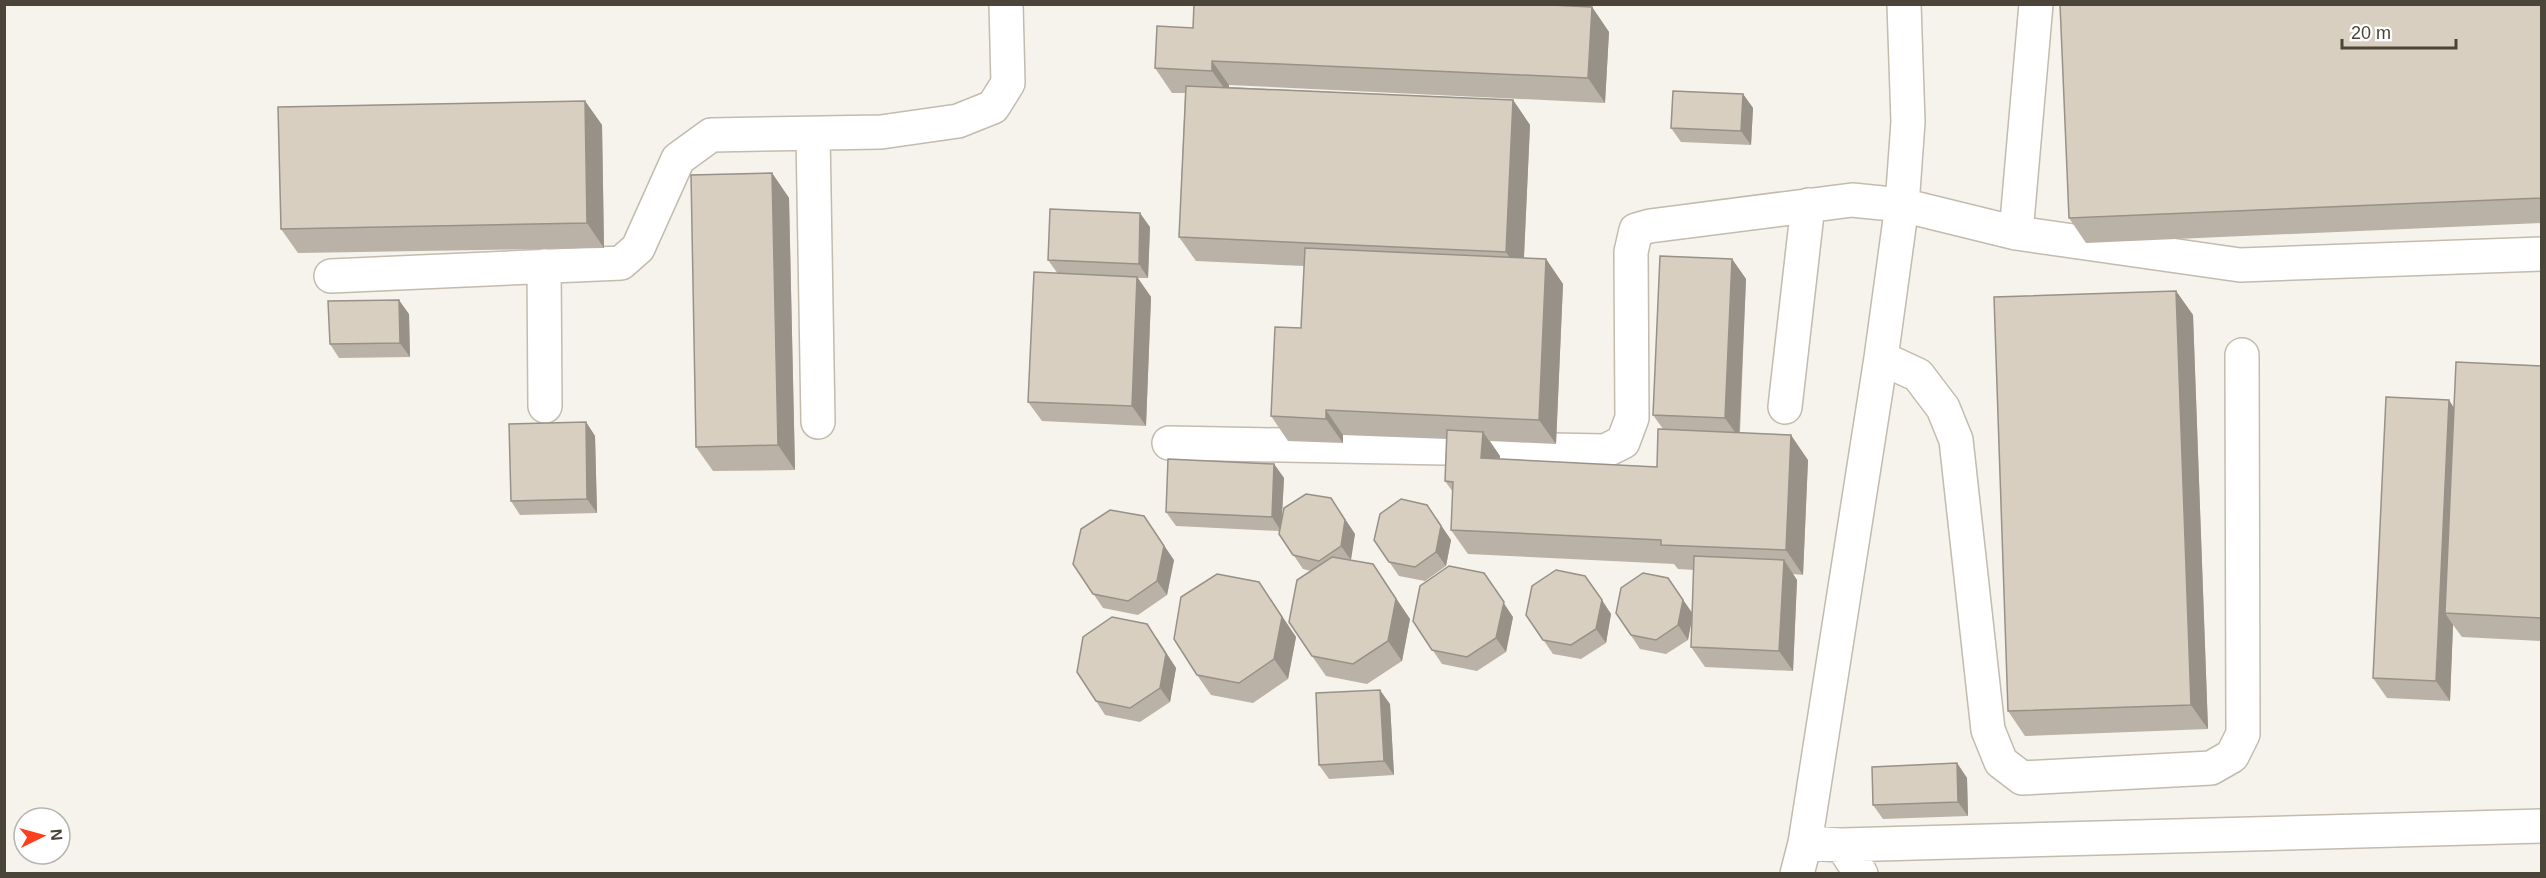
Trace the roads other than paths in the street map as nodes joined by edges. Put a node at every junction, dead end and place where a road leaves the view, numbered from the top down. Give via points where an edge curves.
1 (1006, 4) edge
2 (1904, 4) edge
3 (2036, 4) edge
4 (813, 134) junction
5 (1808, 205) junction
6 (1902, 205) junction
7 (2016, 233) junction
8 (2541, 254) edge
9 (544, 266) junction
10 (331, 276) dead end
11 (2242, 355) dead end
12 (1881, 358) junction
13 (545, 406) dead end
14 (1785, 407) dead end
15 (818, 422) dead end
16 (1169, 443) dead end
17 (2541, 826) edge
18 (1842, 845) junction
19 (1801, 858) edge
20 (1862, 873) edge

1 - 4 street via 1008,83 993,106 958,121 881,132
2 - 6 street via 1908,122
3 - 7 street
4 - 9 street via 711,135 678,159 638,248 621,263
4 - 15 street
5 - 6 street via 1852,200
5 - 14 street
5 - 16 street via 1636,230 1630,252 1632,418 1623,442 1605,451
6 - 7 street
6 - 12 street
7 - 8 street via 2240,265
9 - 10 street
9 - 13 street
11 - 12 street via 2243,734 2232,756 2211,768 2022,778 2001,762 1988,730 1956,440 1943,408 1918,375
12 - 19 street
17 - 18 street
18 - 19 street
18 - 20 street

